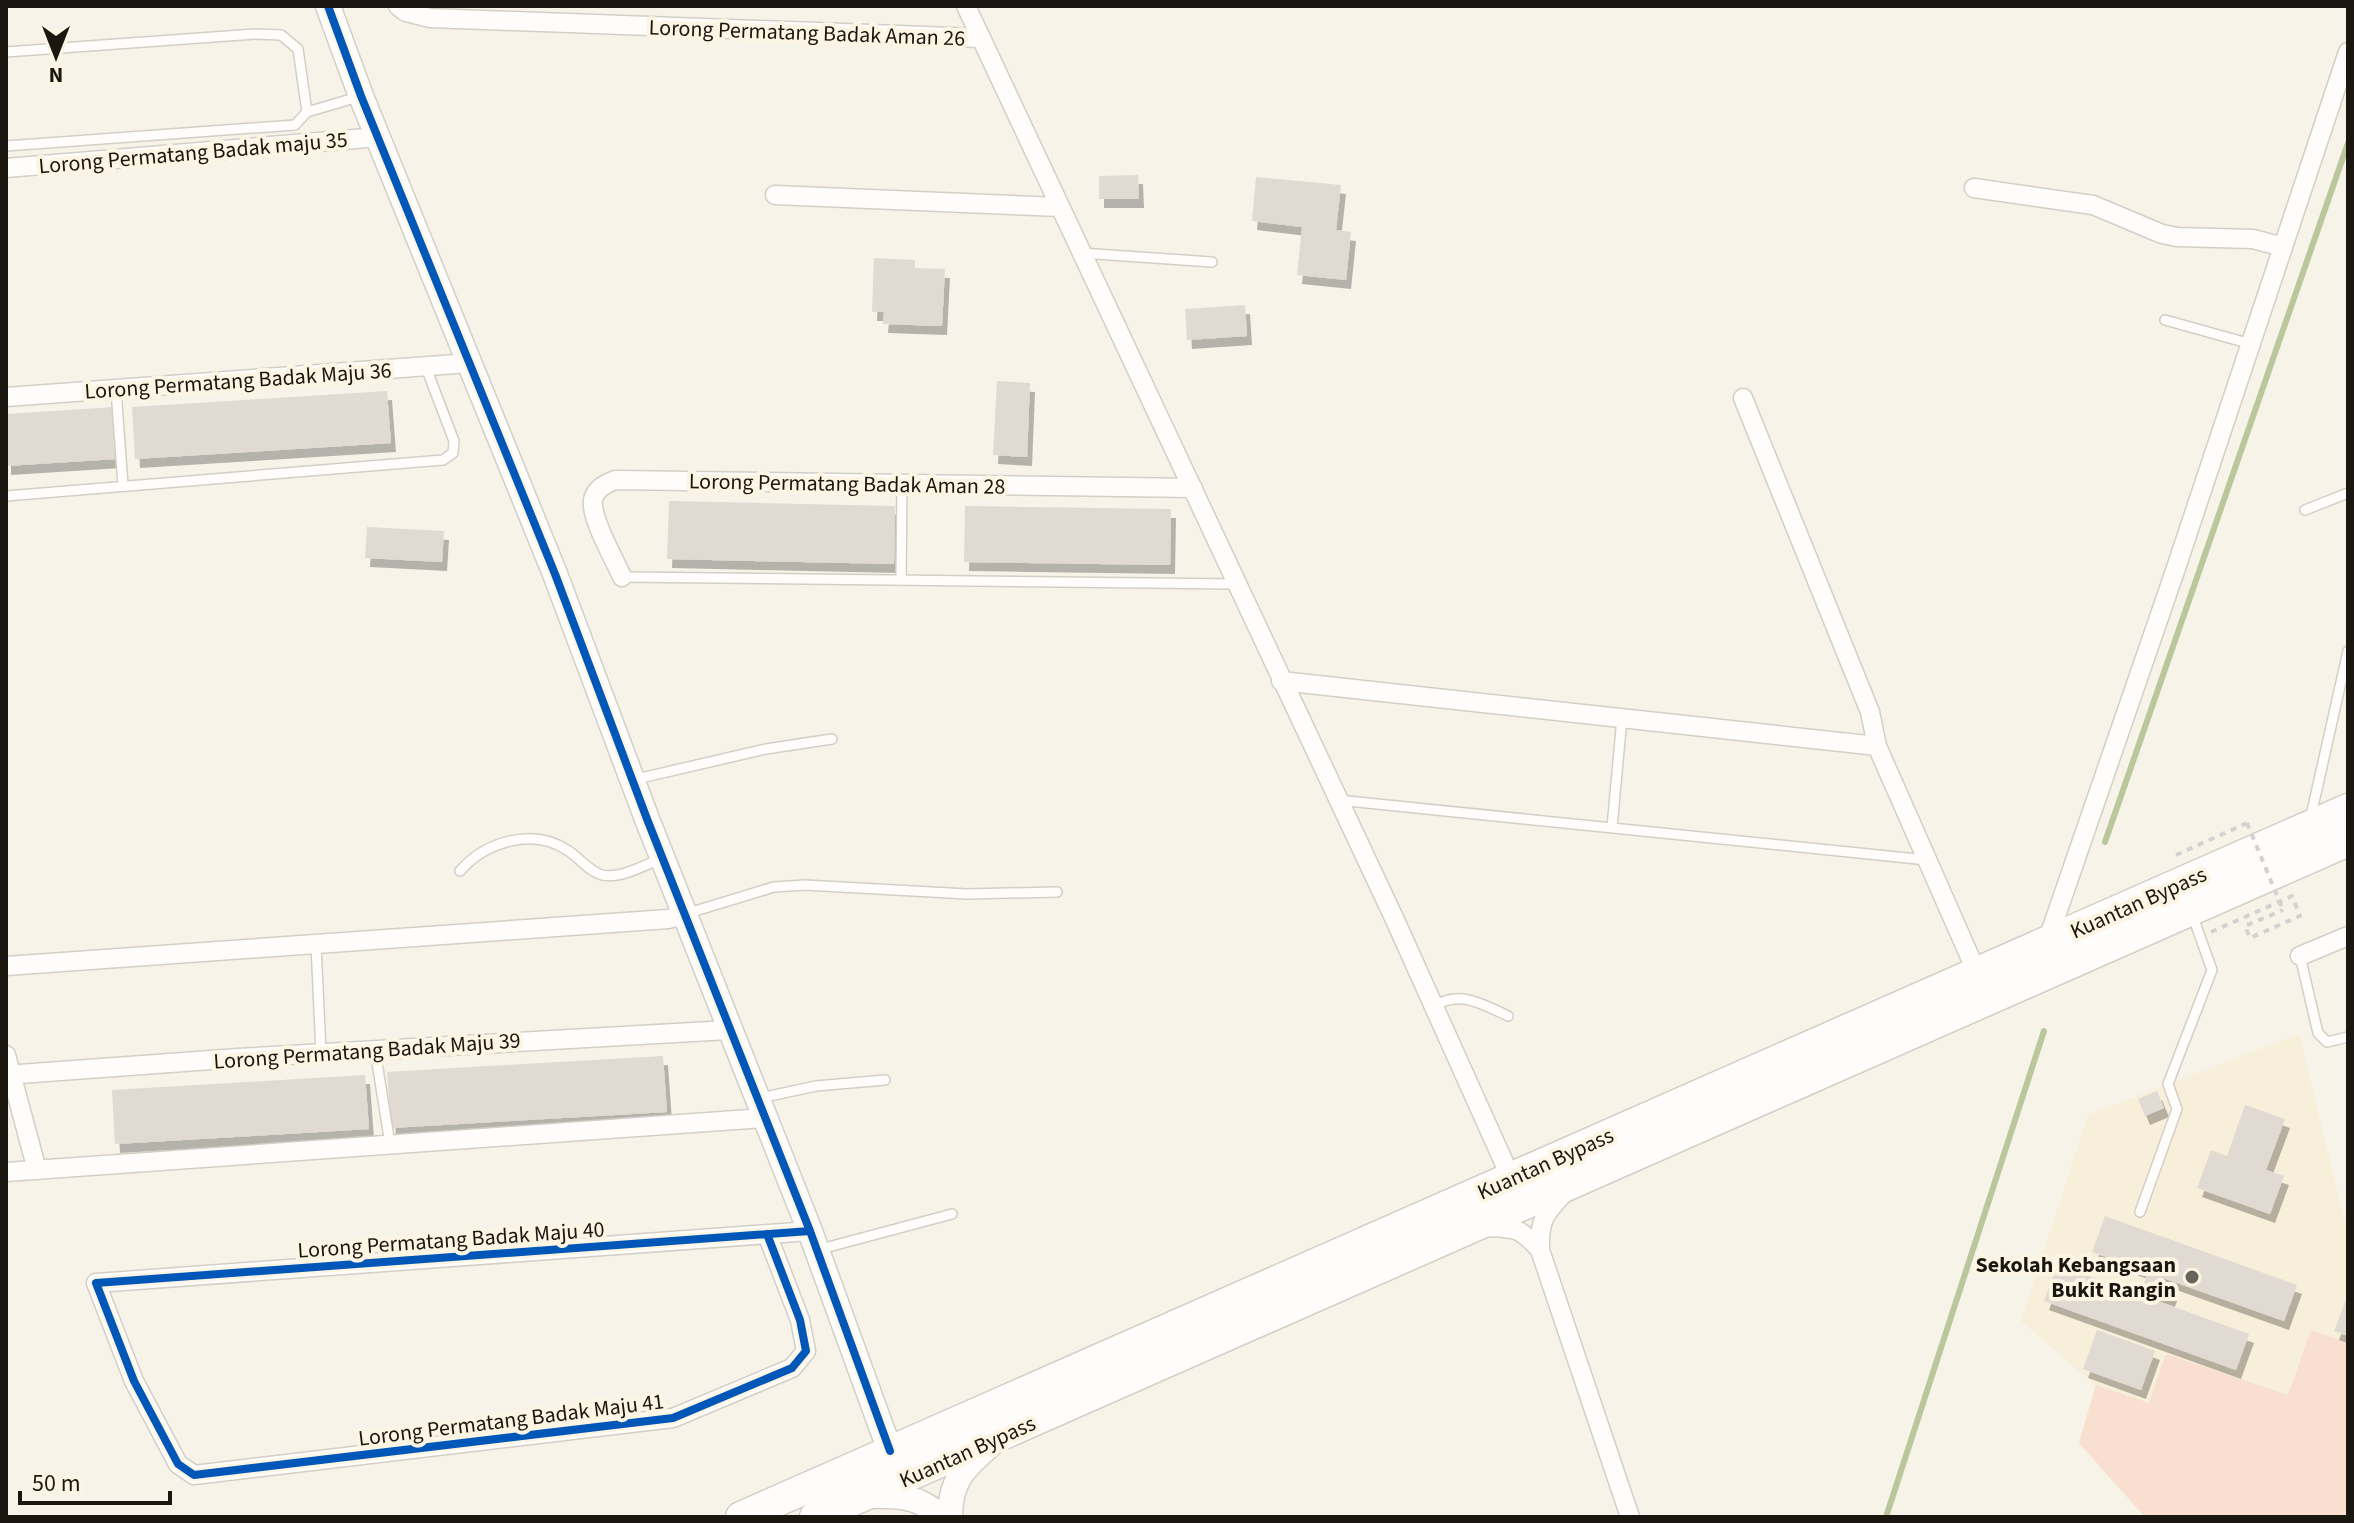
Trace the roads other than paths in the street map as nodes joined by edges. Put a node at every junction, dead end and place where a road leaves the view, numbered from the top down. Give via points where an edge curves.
1 (328, 6) edge
2 (398, 6) edge
3 (966, 6) edge
4 (980, 38) junction
5 (6, 52) edge
6 (2348, 52) edge
7 (361, 96) junction
8 (307, 112) junction
9 (379, 137) junction
10 (6, 146) edge
11 (6, 168) edge
12 (1974, 188) dead end
13 (775, 195) dead end
14 (1059, 207) junction
15 (2283, 247) junction
16 (1081, 253) junction
17 (1212, 262) dead end
18 (2165, 320) dead end
19 (2251, 344) junction
20 (470, 363) junction
21 (425, 365) junction
22 (116, 389) junction
23 (6, 397) edge
24 (1743, 398) dead end
25 (902, 484) junction
26 (123, 486) junction
27 (1193, 488) junction
28 (2348, 493) edge
29 (6, 496) edge
30 (2305, 510) dead end
31 (622, 577) joint
32 (901, 580) junction
33 (1235, 584) junction
34 (2348, 651) edge
35 (1281, 681) junction
36 (2344, 693) edge
37 (1622, 718) junction
38 (832, 739) dead end
39 (1877, 746) junction
40 (632, 780) junction
41 (1338, 800) junction
42 (2348, 809) edge
43 (2309, 826) junction
44 (1612, 827) junction
45 (2348, 841) edge
46 (662, 858) junction
47 (1927, 860) junction
48 (460, 871) dead end
49 (1057, 892) dead end
50 (684, 915) junction
51 (2196, 923) junction
52 (2348, 936) edge
53 (2047, 942) junction
54 (316, 945) junction
55 (2300, 956) joint
56 (6, 966) edge
57 (1977, 973) junction
58 (1434, 1006) junction
59 (1508, 1016) dead end
60 (728, 1030) junction
61 (2348, 1037) edge
62 (375, 1050) junction
63 (321, 1053) junction
64 (6, 1055) edge
65 (10, 1075) edge
66 (885, 1080) dead end
67 (767, 1102) junction
68 (390, 1144) junction
69 (37, 1170) junction
70 (6, 1172) edge
71 (1511, 1178) junction
72 (1574, 1182) junction
73 (2140, 1212) dead end
74 (952, 1214) dead end
75 (1475, 1227) junction
76 (767, 1234) junction
77 (813, 1240) junction
78 (1540, 1250) junction
79 (134, 1381) joint
80 (1001, 1436) junction
81 (890, 1451) junction
82 (862, 1497) junction
83 (741, 1517) edge
84 (815, 1517) edge
85 (941, 1517) edge
86 (950, 1517) edge
87 (1630, 1517) edge

1 - 7 street
2 - 4 street, Lorong Permatang Badak Aman 26 via 430,18
3 - 4 street
4 - 14 street
5 - 8 lane via 281,35 298,49
6 - 15 street
7 - 8 lane
7 - 9 street
8 - 10 lane via 295,125
9 - 11 street, Lorong Permatang Badak maju 35
9 - 20 street
12 - 15 street via 2093,205 2177,237 2253,239
13 - 14 street
14 - 16 street
15 - 19 street
16 - 17 lane
16 - 27 street
18 - 19 lane
19 - 53 street
20 - 21 street, Lorong Permatang Badak Maju 36
20 - 40 street
21 - 22 street, Lorong Permatang Badak Maju 36
21 - 26 lane via 454,441 453,453 443,460
22 - 23 street, Lorong Permatang Badak Maju 36
22 - 26 lane
24 - 39 street via 1870,712
25 - 27 street, Lorong Permatang Badak Aman 28
25 - 31 street, Lorong Permatang Badak Aman 28 via 615,480 593,500
25 - 32 lane
26 - 29 lane
27 - 33 street
28 - 30 lane
31 - 32 lane
32 - 33 lane
33 - 35 street
34 - 36 lane
35 - 37 street
35 - 41 street
36 - 43 lane
37 - 39 street
37 - 44 lane
38 - 40 lane
39 - 47 street
40 - 46 street
41 - 44 lane
41 - 58 street
42 - 43 highway, Kuantan Bypass
43 - 53 highway, Kuantan Bypass
44 - 47 lane
45 - 51 highway, Kuantan Bypass
46 - 48 lane via 620,874 602,874 556,844 526,839 483,851
46 - 50 street
47 - 57 street
49 - 50 lane via 967,894 805,885 774,887
50 - 54 street
50 - 60 street
51 - 72 highway, Kuantan Bypass
51 - 73 lane via 2212,970 2168,1084 2177,1109
52 - 55 street
53 - 57 highway, Kuantan Bypass
54 - 56 street
54 - 63 lane
55 - 61 lane via 2318,1033 2327,1042
57 - 71 highway, Kuantan Bypass
58 - 59 lane via 1466,998
58 - 71 street
60 - 62 street, Lorong Permatang Badak Maju 39
60 - 67 street
62 - 63 street, Lorong Permatang Badak Maju 39
62 - 68 lane
63 - 65 street, Lorong Permatang Badak Maju 39
64 - 65 street
65 - 69 street
66 - 67 lane
67 - 68 street
67 - 77 street
68 - 69 street
69 - 70 street
71 - 81 highway, Kuantan Bypass
72 - 75 highway, Kuantan Bypass
72 - 78 street via 1545,1215 1539,1227
74 - 77 lane
75 - 78 street via 1515,1229
75 - 80 highway, Kuantan Bypass
76 - 77 street, Lorong Permatang Badak Maju 40
76 - 79 street, Lorong Permatang Badak Maju 40 via 96,1283
76 - 79 street, Lorong Permatang Badak Maju 41 via 800,1320 806,1351 792,1368 673,1418 194,1475 178,1464
77 - 81 street
78 - 87 street
80 - 82 highway, Kuantan Bypass
80 - 86 street via 960,1475 952,1490
81 - 83 highway, Kuantan Bypass
82 - 84 highway, Kuantan Bypass
82 - 85 street via 906,1497

